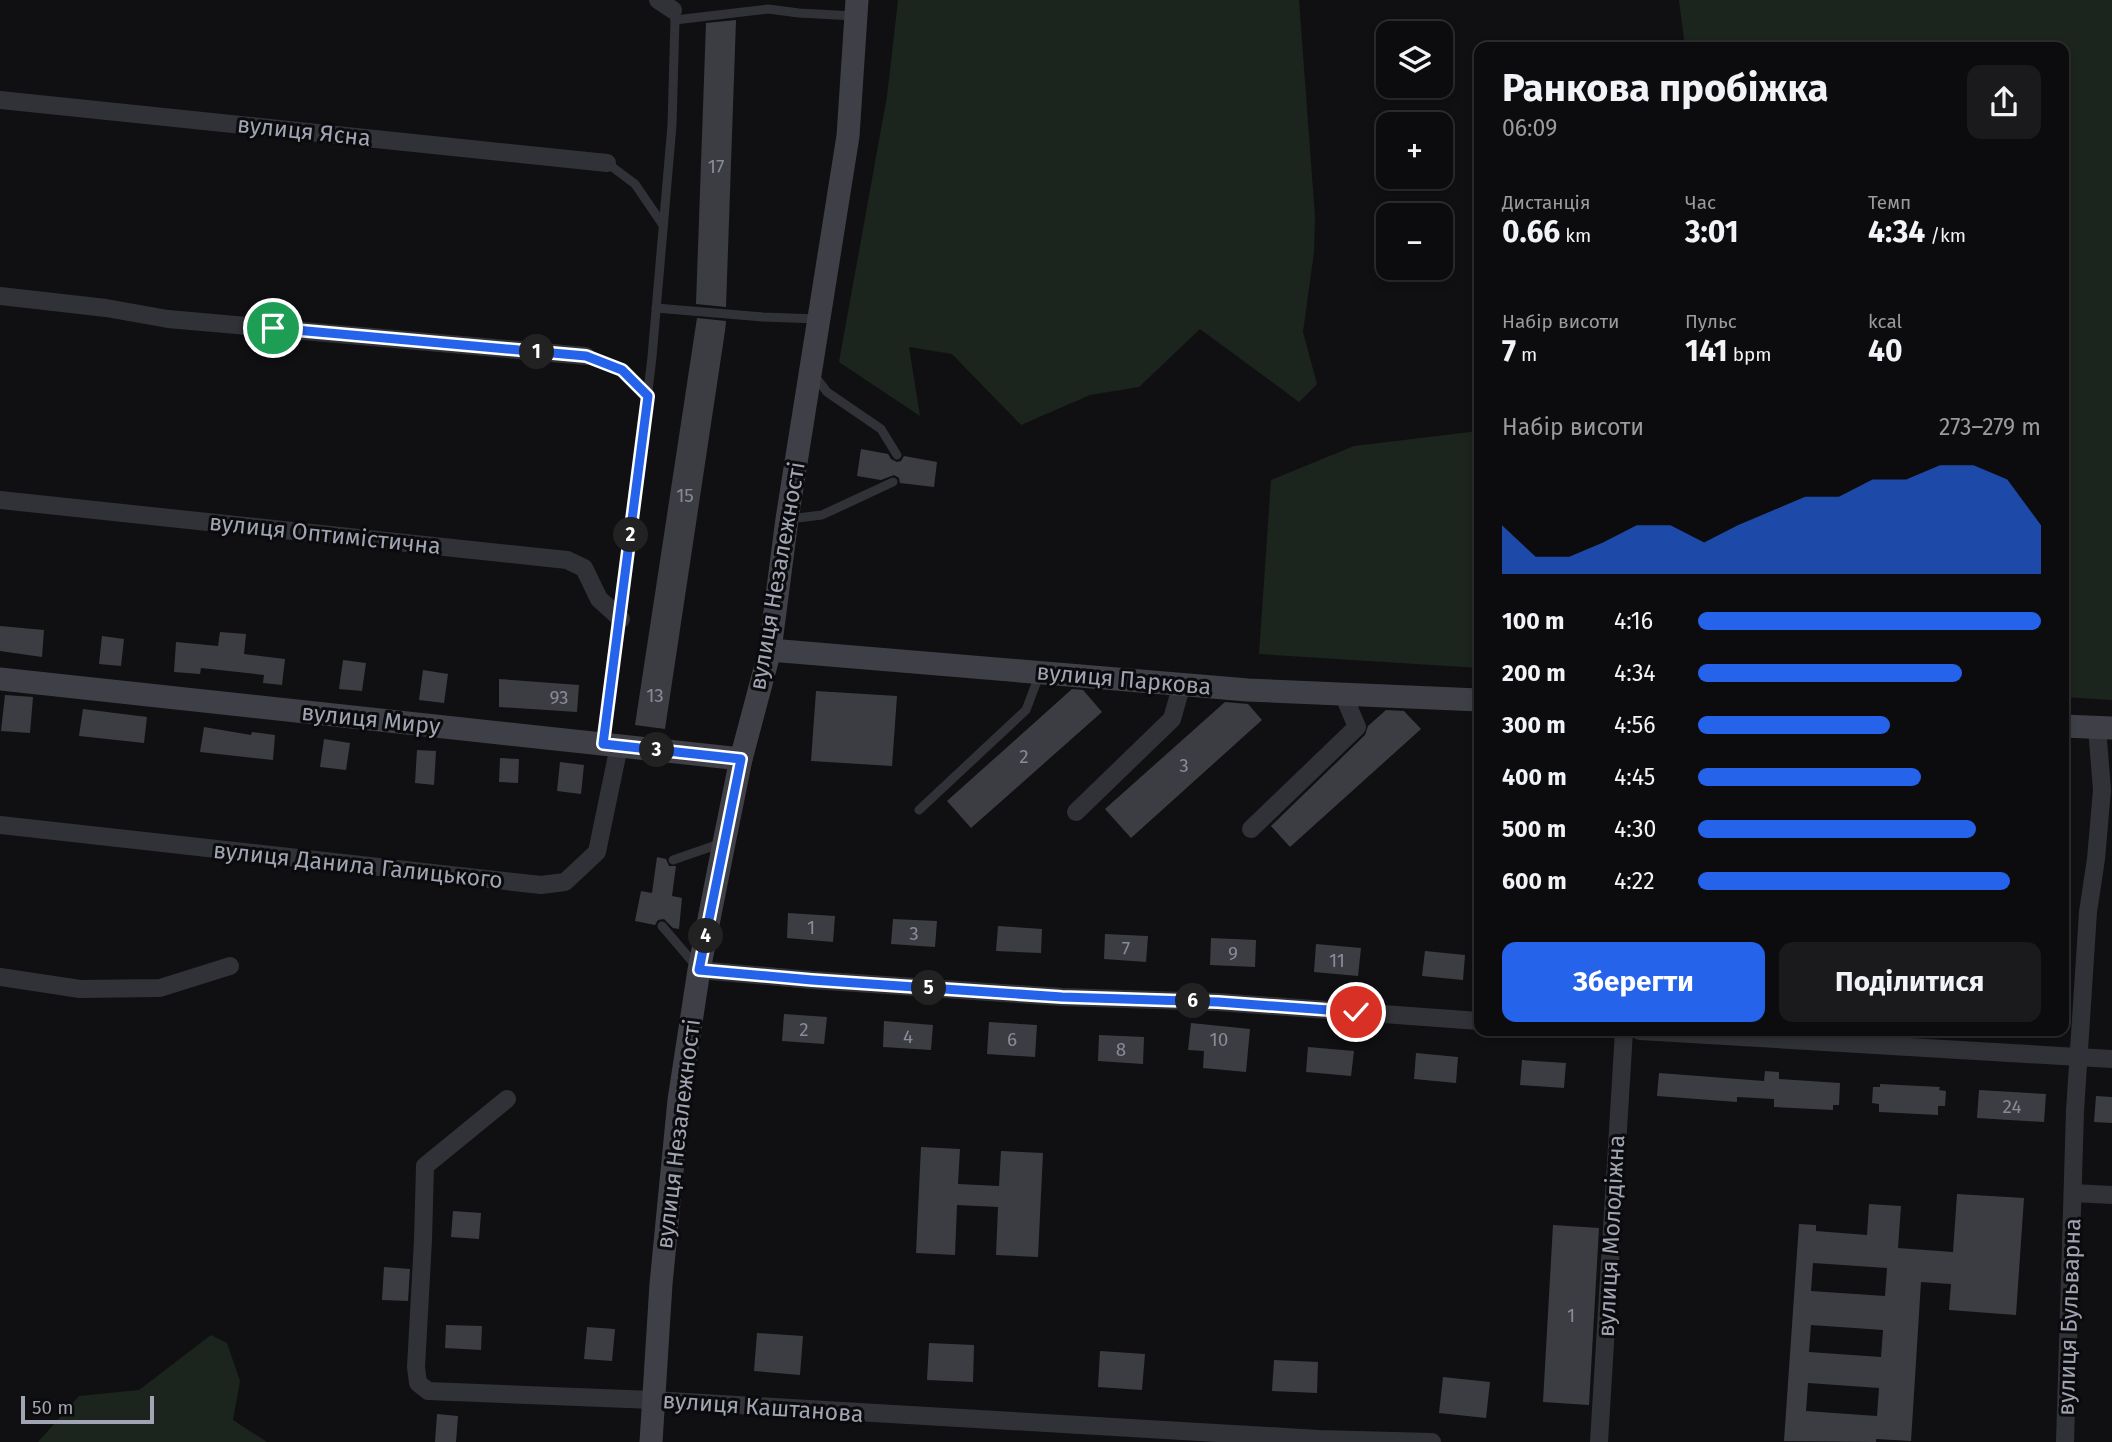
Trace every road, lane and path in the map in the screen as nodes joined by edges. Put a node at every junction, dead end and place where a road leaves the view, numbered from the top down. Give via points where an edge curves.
1 (670, 7) edge
2 (857, 8) edge
3 (0, 100) edge
4 (607, 163) joint
5 (663, 225) junction
6 (0, 296) edge
7 (656, 308) junction
8 (819, 319) junction
9 (586, 356) joint
10 (811, 370) junction
11 (648, 396) junction
12 (897, 455) dead end
13 (893, 482) dead end
14 (0, 500) edge
15 (788, 520) junction
16 (621, 619) junction
17 (770, 650) junction
18 (1041, 671) junction
19 (0, 679) edge
20 (1182, 684) junction
21 (1343, 694) junction
22 (1474, 700) edge
23 (2069, 726) edge
24 (2105, 728) edge
25 (611, 745) junction
26 (741, 759) junction
27 (919, 810) dead end
28 (1076, 812) dead end
29 (0, 824) edge
30 (1251, 829) dead end
31 (724, 843) junction
32 (673, 860) dead end
33 (662, 926) dead end
34 (230, 966) dead end
35 (699, 970) junction
36 (0, 977) edge
37 (1474, 1021) edge
38 (1624, 1036) edge
39 (1724, 1036) edge
40 (2079, 1057) junction
41 (2112, 1059) edge
42 (507, 1099) dead end
43 (2073, 1193) junction
44 (2112, 1195) edge
45 (653, 1399) junction
46 (650, 1442) edge
47 (1432, 1442) edge
48 (1599, 1442) edge
49 (2065, 1442) edge

1 - 2 lane via 799,13
1 - 5 lane via 672,125
2 - 8 street, вулиця Незалежності via 848,136
3 - 4 street, вулиця Ясна
4 - 5 lane via 635,184
5 - 7 lane
6 - 9 street via 168,319
7 - 8 lane
7 - 11 lane
8 - 10 street, вулиця Незалежності
9 - 11 lane via 622,370
10 - 12 lane via 827,392 881,429
10 - 15 street, вулиця Незалежності
11 - 16 lane
13 - 15 lane via 822,516
14 - 16 street, вулиця Оптимістична via 567,560 584,568 599,599
15 - 17 street, вулиця Незалежності
16 - 25 lane
17 - 18 street, вулиця Паркова
17 - 26 street, вулиця Незалежності
18 - 20 street, вулиця Паркова
18 - 27 lane via 1027,710
19 - 25 street, вулиця Миру
20 - 21 street, вулиця Паркова
20 - 28 street via 1172,719
21 - 22 street, вулиця Паркова
21 - 30 street via 1357,727
23 - 24 street
24 - 40 street, вулиця Бульварна
25 - 26 street, вулиця Миру
25 - 29 street, вулиця Данила Галицького via 597,852 565,882 541,885
26 - 31 street, вулиця Незалежності
31 - 32 lane
31 - 35 street, вулиця Незалежності
33 - 35 lane
34 - 36 street via 160,988 80,989
35 - 37 street
35 - 45 street, вулиця Незалежності via 679,1100
38 - 48 street, вулиця Молодіжна
39 - 40 street
40 - 41 street
40 - 43 street, вулиця Бульварна
42 - 45 street, вулиця Каштанова via 425,1166 418,1383 428,1391
43 - 44 street, вулиця Бульварна
43 - 49 street, вулиця Бульварна
45 - 46 street, вулиця Незалежності
45 - 47 street, вулиця Каштанова via 1125,1429

